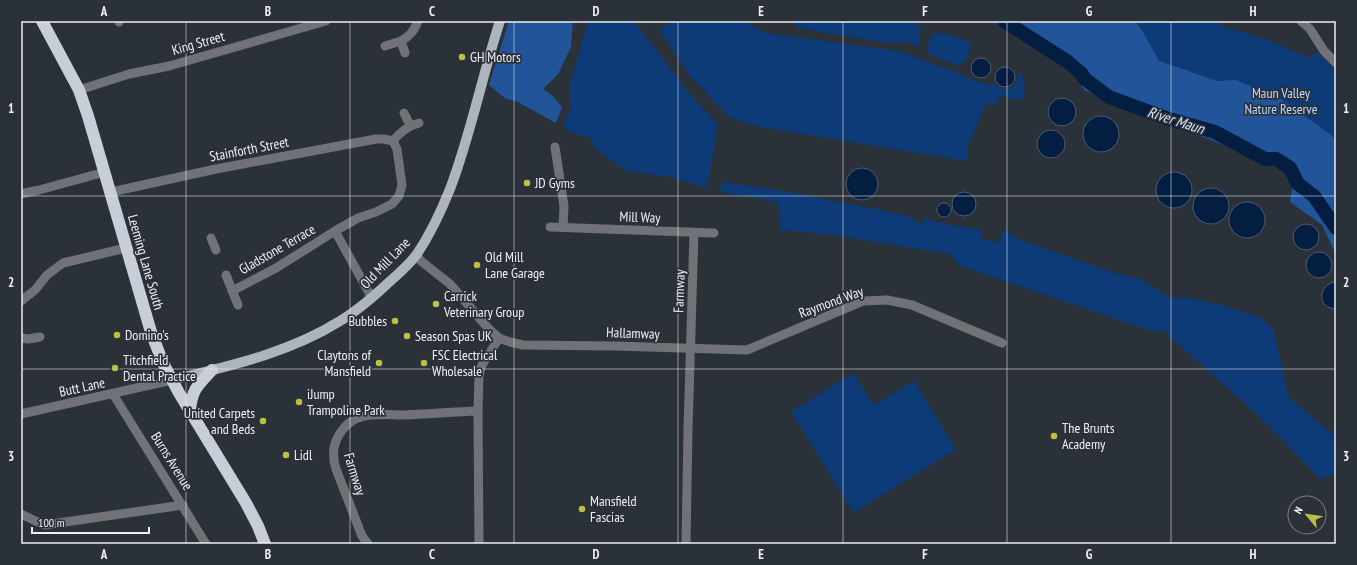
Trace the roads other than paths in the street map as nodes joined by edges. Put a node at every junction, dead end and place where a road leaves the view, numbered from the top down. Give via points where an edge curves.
1 (42, 21) edge
2 (326, 21) edge
3 (418, 21) edge
4 (500, 21) edge
5 (1301, 21) edge
6 (401, 41) junction
7 (385, 46) dead end
8 (405, 53) dead end
9 (1336, 63) edge
10 (79, 90) junction
11 (404, 113) dead end
12 (393, 141) junction
13 (555, 147) dead end
14 (105, 172) junction
15 (111, 192) junction
16 (21, 194) edge
17 (563, 227) junction
18 (550, 228) dead end
19 (335, 231) junction
20 (694, 233) junction
21 (714, 233) dead end
22 (211, 238) dead end
23 (126, 248) junction
24 (216, 250) dead end
25 (416, 256) junction
26 (226, 275) dead end
27 (232, 291) junction
28 (372, 298) junction
29 (21, 301) edge
30 (238, 305) dead end
31 (40, 337) dead end
32 (21, 338) edge
33 (499, 338) junction
34 (1002, 343) dead end
35 (690, 349) junction
36 (212, 370) junction
37 (172, 380) junction
38 (113, 394) junction
39 (190, 410) junction
40 (478, 411) junction
41 (21, 414) edge
42 (183, 506) junction
43 (21, 514) edge
44 (206, 544) edge
45 (265, 544) edge
46 (368, 544) edge
47 (479, 544) edge
48 (686, 544) edge

1 - 10 highway, Leeming Lane South
2 - 10 street, King Street
3 - 6 street via 410,36
4 - 25 main road, Old Mill Lane via 449,190
5 - 9 street
6 - 7 street
6 - 8 street
10 - 14 highway, Leeming Lane South
11 - 12 street via 414,124 397,135
12 - 15 street, Stainforth Street via 376,139
12 - 19 street, Gladstone Terrace via 397,150 402,185 398,196 392,204
13 - 17 street via 564,206
14 - 15 highway, Leeming Lane South
14 - 16 street
15 - 23 highway, Leeming Lane South
17 - 18 street, Mill Way
17 - 20 street, Mill Way
19 - 27 street, Gladstone Terrace via 276,268
19 - 28 street, Gladstone Terrace
20 - 21 street, Mill Way
20 - 35 street, Farmway
22 - 24 street
23 - 29 street via 63,263
23 - 37 highway, Leeming Lane South via 151,332
25 - 28 main road, Old Mill Lane
25 - 33 street, Hallamway via 450,284
26 - 27 street
27 - 30 street
28 - 36 main road, Old Mill Lane via 339,322 299,342 241,363
31 - 32 street
33 - 35 street, Hallamway via 523,345
33 - 40 street via 481,366
34 - 35 street, Raymond Way via 912,305 887,300 863,301 746,350
35 - 48 street
36 - 37 main road, Old Mill Lane
36 - 39 highway via 194,390
37 - 38 street, Butt Lane
37 - 39 highway, Leeming Lane South
38 - 41 street, Butt Lane
38 - 42 street, Burns Avenue
39 - 45 highway, Leeming Lane South via 246,503
40 - 46 street, Farmway via 360,417 344,428 334,448 336,469 362,536
40 - 47 street
42 - 43 street via 44,525
42 - 44 street, Burns Avenue

